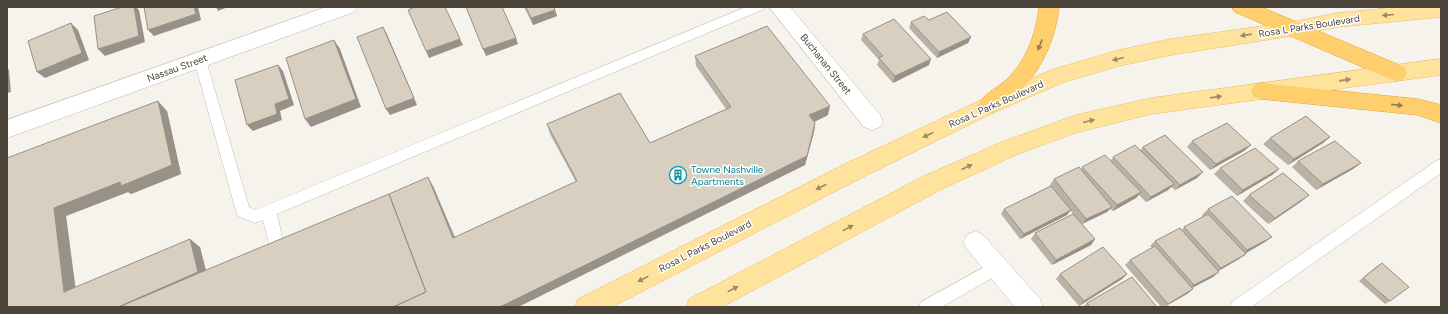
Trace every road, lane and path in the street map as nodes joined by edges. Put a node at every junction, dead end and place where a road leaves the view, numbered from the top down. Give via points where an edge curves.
1 (347, 7) edge
2 (758, 7) edge
3 (779, 7) edge
4 (1049, 7) edge
5 (1242, 7) edge
6 (1441, 10) edge
7 (1292, 29) junction
8 (200, 60) junction
9 (1441, 67) edge
10 (1397, 73) junction
11 (1261, 91) junction
12 (988, 106) junction
13 (1441, 114) edge
14 (872, 120) dead end
15 (7, 129) edge
16 (1441, 165) edge
17 (269, 211) junction
18 (975, 242) dead end
19 (277, 251) edge
20 (997, 267) junction
21 (587, 307) edge
22 (698, 307) edge
23 (927, 307) edge
24 (1031, 307) edge
25 (1238, 307) edge

1 - 8 street, Nassau Street
2 - 17 lane
3 - 14 street, Buchanan Street
4 -> 12 highway via 1049,17 1039,48 1016,83
5 - 7 highway
6 -> 7 main road, Rosa L Parks Boulevard via 1338,20
7 - 10 highway
7 -> 12 main road, Rosa L Parks Boulevard via 1178,46 1119,58 1058,76
8 - 15 street, Nassau Street
8 - 17 lane via 243,211 255,217
9 - 10 main road
11 -> 10 main road
11 -> 13 highway via 1418,107
22 -> 11 main road via 932,183 1010,148 1076,124 1151,106
12 -> 21 main road, Rosa L Parks Boulevard via 855,170
16 - 25 lane
17 - 19 lane
18 - 20 street
20 - 23 lane
20 - 24 street

